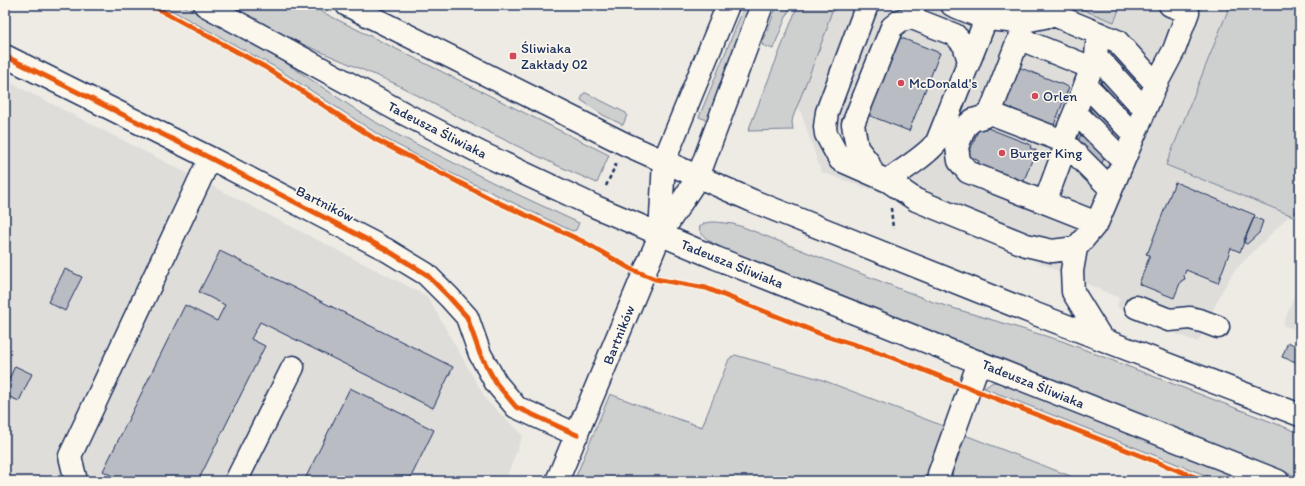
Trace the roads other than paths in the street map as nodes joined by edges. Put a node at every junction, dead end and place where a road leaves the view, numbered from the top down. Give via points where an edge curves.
1 (205, 5) edge
2 (347, 5) edge
3 (728, 5) edge
4 (762, 5) edge
5 (867, 5) edge
6 (952, 5) edge
7 (1170, 5) edge
8 (986, 19) junction
9 (1021, 21) edge
10 (1098, 33) junction
11 (5, 56) edge
12 (969, 61) junction
13 (1091, 70) junction
14 (1156, 84) junction
15 (1145, 110) junction
16 (1075, 112) junction
17 (990, 113) junction
18 (1134, 135) junction
19 (1065, 143) junction
20 (210, 158) junction
21 (1123, 160) junction
22 (664, 161) junction
23 (698, 177) junction
24 (880, 177) junction
25 (1111, 189) junction
26 (1044, 202) junction
27 (1096, 223) junction
28 (660, 235) junction
29 (1076, 248) junction
30 (1136, 306) dead end
31 (1218, 327) dead end
32 (1102, 339) junction
33 (979, 362) junction
34 (293, 366) dead end
35 (1300, 415) edge
36 (577, 434) junction
37 (76, 481) edge
38 (236, 481) edge
39 (558, 481) edge
40 (938, 481) edge
41 (1278, 481) edge

1 - 28 main road, Tadeusza Śliwiaka via 481,153
2 - 22 main road
3 - 22 main road
4 - 23 main road
5 - 24 main road via 827,112 825,127 840,160
6 - 8 main road
7 - 14 main road via 1188,12 1174,50
8 - 9 main road
8 - 12 main road
9 - 10 main road via 1054,16
9 - 13 main road via 1030,43
9 - 17 main road via 1017,43
10 - 13 main road
10 - 14 main road via 1117,41
11 - 20 main road, Bartników
12 - 24 main road via 937,142 928,153 904,168
12 - 24 main road via 964,45 955,35 912,18 901,20 892,27 853,124 857,148
13 - 15 main road
13 - 16 main road
13 - 18 main road
14 - 15 main road
15 - 18 main road
16 - 19 main road
16 - 21 main road
17 - 19 main road
17 - 26 main road via 966,126 958,147 960,161 968,172
18 - 21 main road
19 - 25 main road
19 - 26 main road
20 - 36 main road, Bartników via 385,249 426,274 467,318 480,354 496,383 516,407
20 - 37 main road via 70,456
21 - 25 main road
22 - 23 main road
22 - 28 main road
23 - 28 main road
23 - 32 main road
24 - 29 main road via 916,200 1026,245 1052,251
25 - 27 main road
26 - 27 main road
27 - 29 main road
28 - 33 main road, Tadeusza Śliwiaka
28 - 36 main road, Bartników
29 - 32 main road via 1072,271 1073,292
30 - 31 main road via 1169,320 1190,318
32 - 35 main road
33 - 40 main road
33 - 41 main road, Tadeusza Śliwiaka
34 - 38 main road
36 - 39 main road, Bartników

